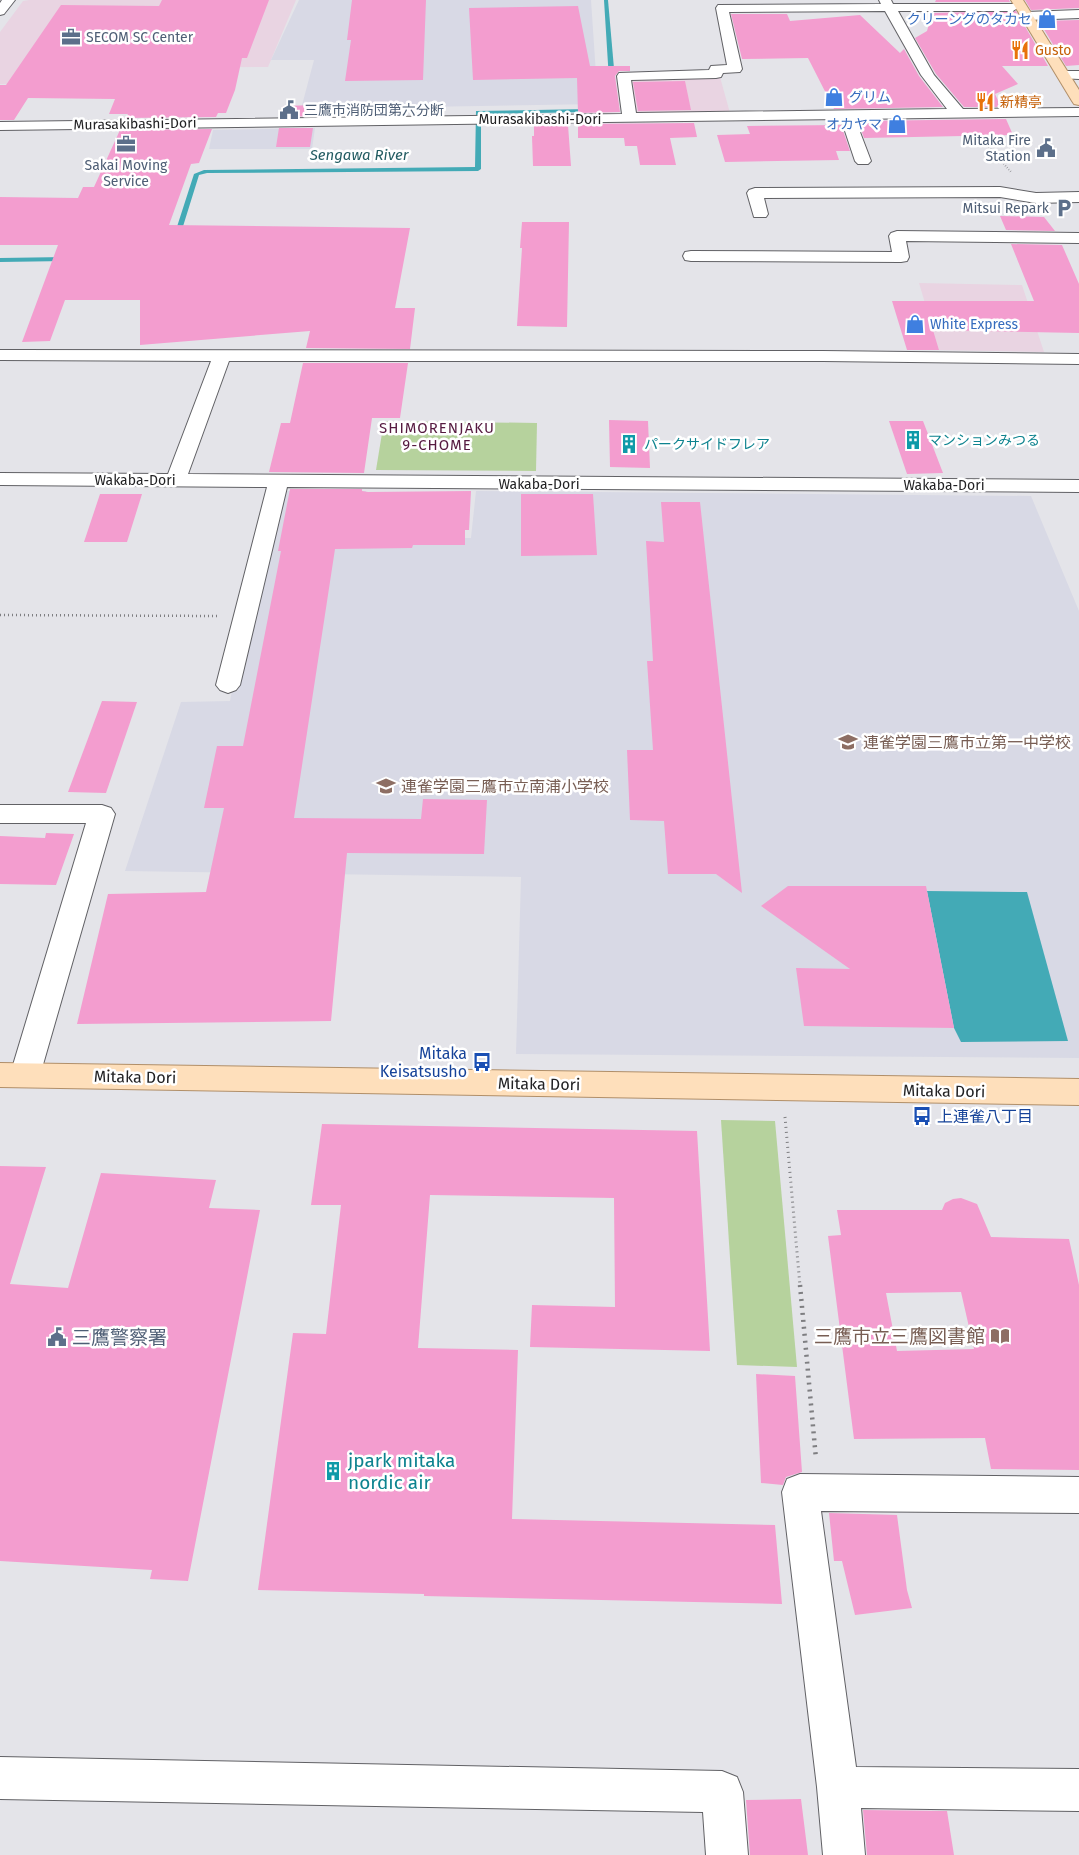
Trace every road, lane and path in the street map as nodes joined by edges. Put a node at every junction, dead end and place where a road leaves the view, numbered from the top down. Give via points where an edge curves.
1 (9, 0) edge
2 (1015, 3) edge
3 (888, 4) edge
4 (0, 11) edge
5 (1079, 14) edge
6 (1031, 22) junction
7 (1079, 26) edge
8 (1064, 75) junction
9 (1079, 75) edge
10 (1079, 101) edge
11 (1079, 112) edge
12 (960, 114) junction
13 (847, 116) junction
14 (630, 119) junction
15 (0, 126) edge
16 (863, 161) dead end
17 (1079, 197) edge
18 (760, 214) dead end
19 (1079, 238) edge
20 (691, 256) dead end
21 (0, 355) edge
22 (222, 355) junction
23 (1079, 358) edge
24 (0, 479) edge
25 (176, 480) junction
26 (278, 482) junction
27 (1079, 486) edge
28 (0, 615) edge
29 (246, 616) junction
30 (228, 685) dead end
31 (0, 814) edge
32 (12, 1075) edge
33 (782, 1088) junction
34 (1079, 1092) edge
35 (819, 1492) junction
36 (1079, 1495) edge
37 (0, 1778) edge
38 (838, 1787) junction
39 (1079, 1790) edge
40 (727, 1855) edge
41 (844, 1855) edge

1 - 4 street
2 - 3 street
2 - 6 main road
3 - 12 street via 918,62 943,99
3 - 14 street via 722,8 735,69 716,70 716,74 624,76
5 - 6 street
6 - 7 street
6 - 8 main road
8 - 9 street
8 - 10 main road
11 - 12 street, Murasakibashi-Dori
12 - 13 street, Murasakibashi-Dori
13 - 14 street, Murasakibashi-Dori
13 - 16 street
14 - 15 street, Murasakibashi-Dori
17 - 18 street via 1036,198 1000,192 755,193
19 - 20 street via 897,236 901,257
21 - 22 street
22 - 23 street
22 - 25 street
24 - 25 street, Wakaba-Dori
25 - 26 street, Wakaba-Dori
26 - 27 street, Wakaba-Dori
26 - 29 street
28 - 29 path
29 - 30 street
31 - 32 street via 102,814
32 - 33 main road, Mitaka Dori
33 - 34 main road, Mitaka Dori
33 - 35 path
35 - 36 street
35 - 38 street via 800,1492
37 - 40 street via 722,1792
38 - 39 street
38 - 41 street

